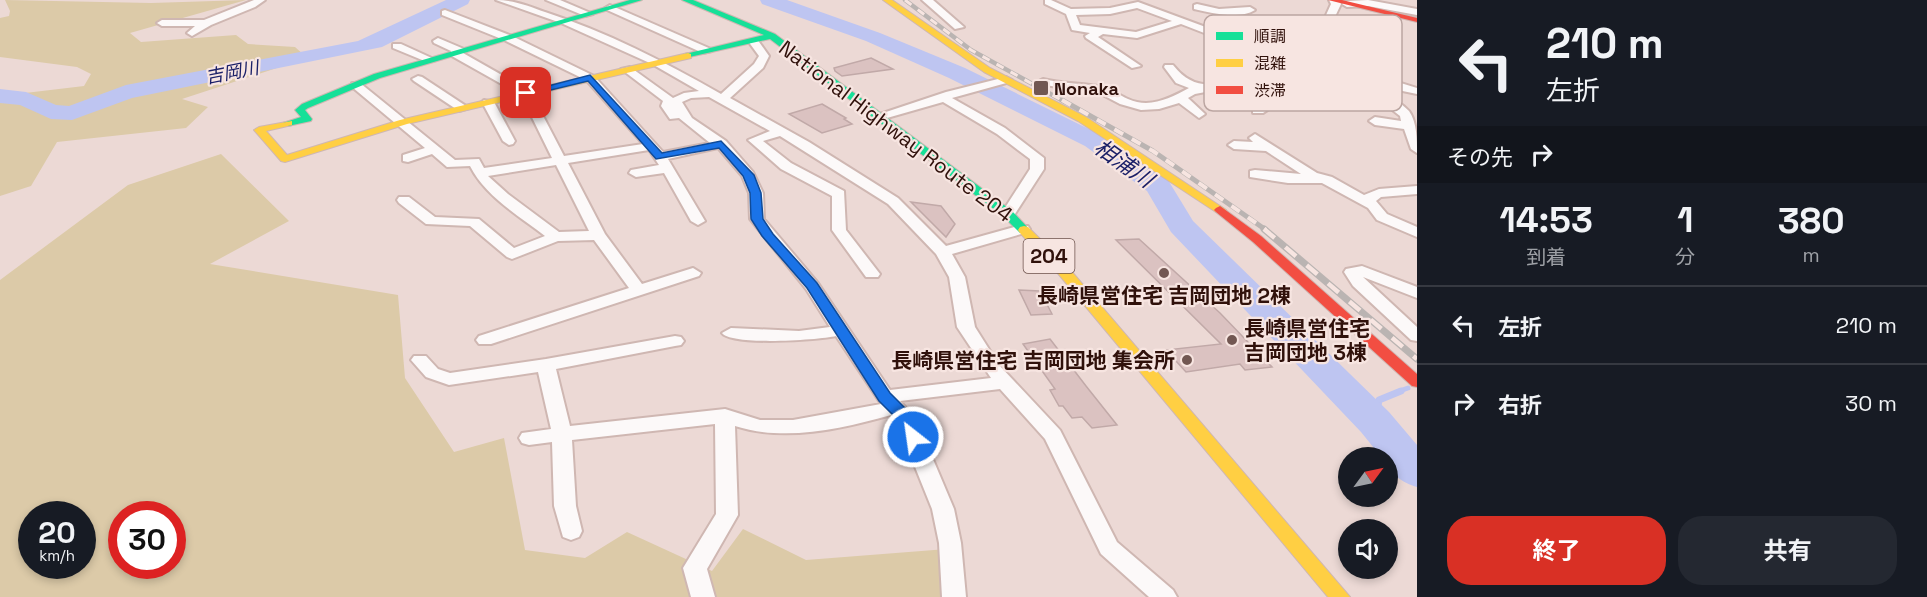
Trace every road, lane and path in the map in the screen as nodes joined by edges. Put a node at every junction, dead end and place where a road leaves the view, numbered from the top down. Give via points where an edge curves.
1 (260, 0) edge
2 (501, 0) edge
3 (551, 0) edge
4 (638, 0) edge
5 (686, 0) edge
6 (887, 0) edge
7 (927, 0) edge
8 (1187, 0) edge
9 (1337, 1) edge
10 (1048, 2) dead end
11 (1197, 7) junction
12 (610, 8) junction
13 (1250, 10) dead end
14 (1070, 12) junction
15 (1417, 12) edge
16 (445, 14) dead end
17 (588, 14) junction
18 (1331, 15) edge
19 (1393, 15) edge
20 (1402, 17) edge
21 (564, 21) junction
22 (1182, 21) junction
23 (1417, 21) edge
24 (202, 22) junction
25 (162, 23) dead end
26 (959, 27) dead end
27 (1204, 30) edge
28 (1106, 32) junction
29 (192, 33) dead end
30 (772, 36) junction
31 (508, 38) junction
32 (753, 40) junction
33 (438, 41) dead end
34 (397, 46) dead end
35 (707, 51) junction
36 (457, 52) junction
37 (431, 60) junction
38 (656, 62) junction
39 (1136, 66) dead end
40 (1168, 67) dead end
41 (626, 69) junction
42 (590, 78) junction
43 (418, 79) dead end
44 (1000, 81) junction
45 (1043, 82) dead end
46 (356, 85) junction
47 (1402, 88) edge
48 (1202, 89) joint
49 (1417, 91) edge
50 (526, 93) junction
51 (717, 96) junction
52 (947, 96) junction
53 (1182, 99) junction
54 (488, 102) junction
55 (463, 108) junction
56 (620, 111) junction
57 (1401, 111) edge
58 (603, 114) dead end
59 (1199, 114) dead end
60 (880, 116) junction
61 (1375, 121) dead end
62 (404, 122) junction
63 (1409, 126) junction
64 (781, 132) junction
65 (1255, 138) dead end
66 (509, 141) dead end
67 (715, 144) junction
68 (1234, 145) dead end
69 (1274, 148) junction
70 (435, 149) junction
71 (1417, 149) edge
72 (660, 157) junction
73 (408, 158) dead end
74 (562, 161) junction
75 (480, 173) junction
76 (636, 173) dead end
77 (1255, 174) dead end
78 (1318, 178) junction
79 (1417, 190) edge
80 (404, 200) dead end
81 (1371, 205) junction
82 (1008, 214) junction
83 (698, 221) dead end
84 (1023, 229) junction
85 (1417, 233) edge
86 (598, 235) junction
87 (556, 237) junction
88 (943, 252) junction
89 (693, 273) dead end
90 (872, 274) dead end
91 (638, 291) junction
92 (1417, 293) edge
93 (840, 329) junction
94 (731, 333) dead end
95 (1417, 336) edge
96 (485, 340) dead end
97 (675, 341) dead end
98 (420, 360) dead end
99 (546, 365) junction
100 (1005, 382) junction
101 (1417, 382) edge
102 (889, 402) junction
103 (725, 416) junction
104 (562, 435) junction
105 (529, 438) dead end
106 (571, 531) dead end
107 (703, 597) edge
108 (954, 597) edge
109 (1165, 597) edge
110 (1340, 597) edge

1 - 24 street via 248,9
2 - 21 street
3 - 17 street
4 - 12 main road
5 - 30 main road, National Highway Route 204 / 204
6 - 44 main road
7 - 26 street
8 - 11 street
9 - 15 street
9 - 18 street
9 - 19 main road
10 - 14 street
11 - 13 street via 1219,12
11 - 22 street via 1178,11
12 - 17 main road
12 - 35 street
14 - 22 street via 1110,11 1138,5
14 - 28 street via 1076,28
16 - 31 street
17 - 21 main road
20 - 23 main road
21 - 31 main road
21 - 38 street
22 - 27 street
22 - 28 street via 1137,36
24 - 25 street
24 - 29 street
28 - 39 street via 1090,36
30 - 32 main road
30 - 60 main road, National Highway Route 204 / 204
31 - 36 main road
31 - 42 street
32 - 35 main road
32 - 51 street via 764,56 759,66
33 - 36 street
34 - 37 street
35 - 38 main road
36 - 37 main road
36 - 50 street
37 - 46 main road
38 - 41 main road
38 - 51 street
40 - 48 street via 1180,81
41 - 42 main road
41 - 67 street via 669,100 670,112 685,127
42 - 50 main road
42 - 56 street
43 - 55 street
44 - 52 street
44 - 101 main road via 1082,119 1204,197 1257,239
45 - 53 street via 1105,91 1120,101 1141,106
46 - 62 street
46 - 62 main road via 304,106 300,110 307,119 259,130 285,159
47 - 49 street
48 - 53 street via 1191,91
50 - 54 main road
50 - 74 street
51 - 64 street
51 - 67 street via 688,94 676,101 684,118 704,128
52 - 60 street
52 - 82 street via 1037,158 1037,169
53 - 59 street
54 - 55 main road
54 - 66 street
55 - 62 main road
56 - 58 street
56 - 72 street
57 - 63 street
60 - 82 main road, National Highway Route 204 / 204
61 - 63 street
62 - 70 street
63 - 71 street
64 - 88 street via 893,201
64 - 90 street via 754,141 786,166 838,194 839,230
65 - 69 street
67 - 72 street
67 - 93 street via 748,175 756,193 757,219 812,286
68 - 69 street
69 - 78 street
70 - 73 street
70 - 75 street via 452,164 474,162
72 - 74 street
72 - 76 street
72 - 83 street
74 - 75 street
74 - 86 street
75 - 87 street via 503,197
77 - 78 street
78 - 81 street
79 - 81 street via 1379,193 1370,196
80 - 87 street via 431,221 474,222 512,254
81 - 85 street via 1382,217
82 - 84 main road, National Highway Route 204 / 204
84 - 88 street
84 - 110 main road, National Highway Route 204 / 204 via 1061,268
86 - 87 street
86 - 91 street
88 - 100 street via 957,277 966,327
89 - 91 street
91 - 96 street
92 - 95 street via 1362,271 1352,272
93 - 94 street via 801,338
93 - 102 street
97 - 99 street
98 - 99 street via 432,373 449,379
99 - 104 street
100 - 102 street
100 - 109 street via 1053,435 1109,548
102 - 103 street via 862,416 793,427 760,427
102 - 108 street via 906,419 943,509
103 - 104 street
103 - 107 street via 727,516 695,568
104 - 105 street
104 - 106 street via 565,507

